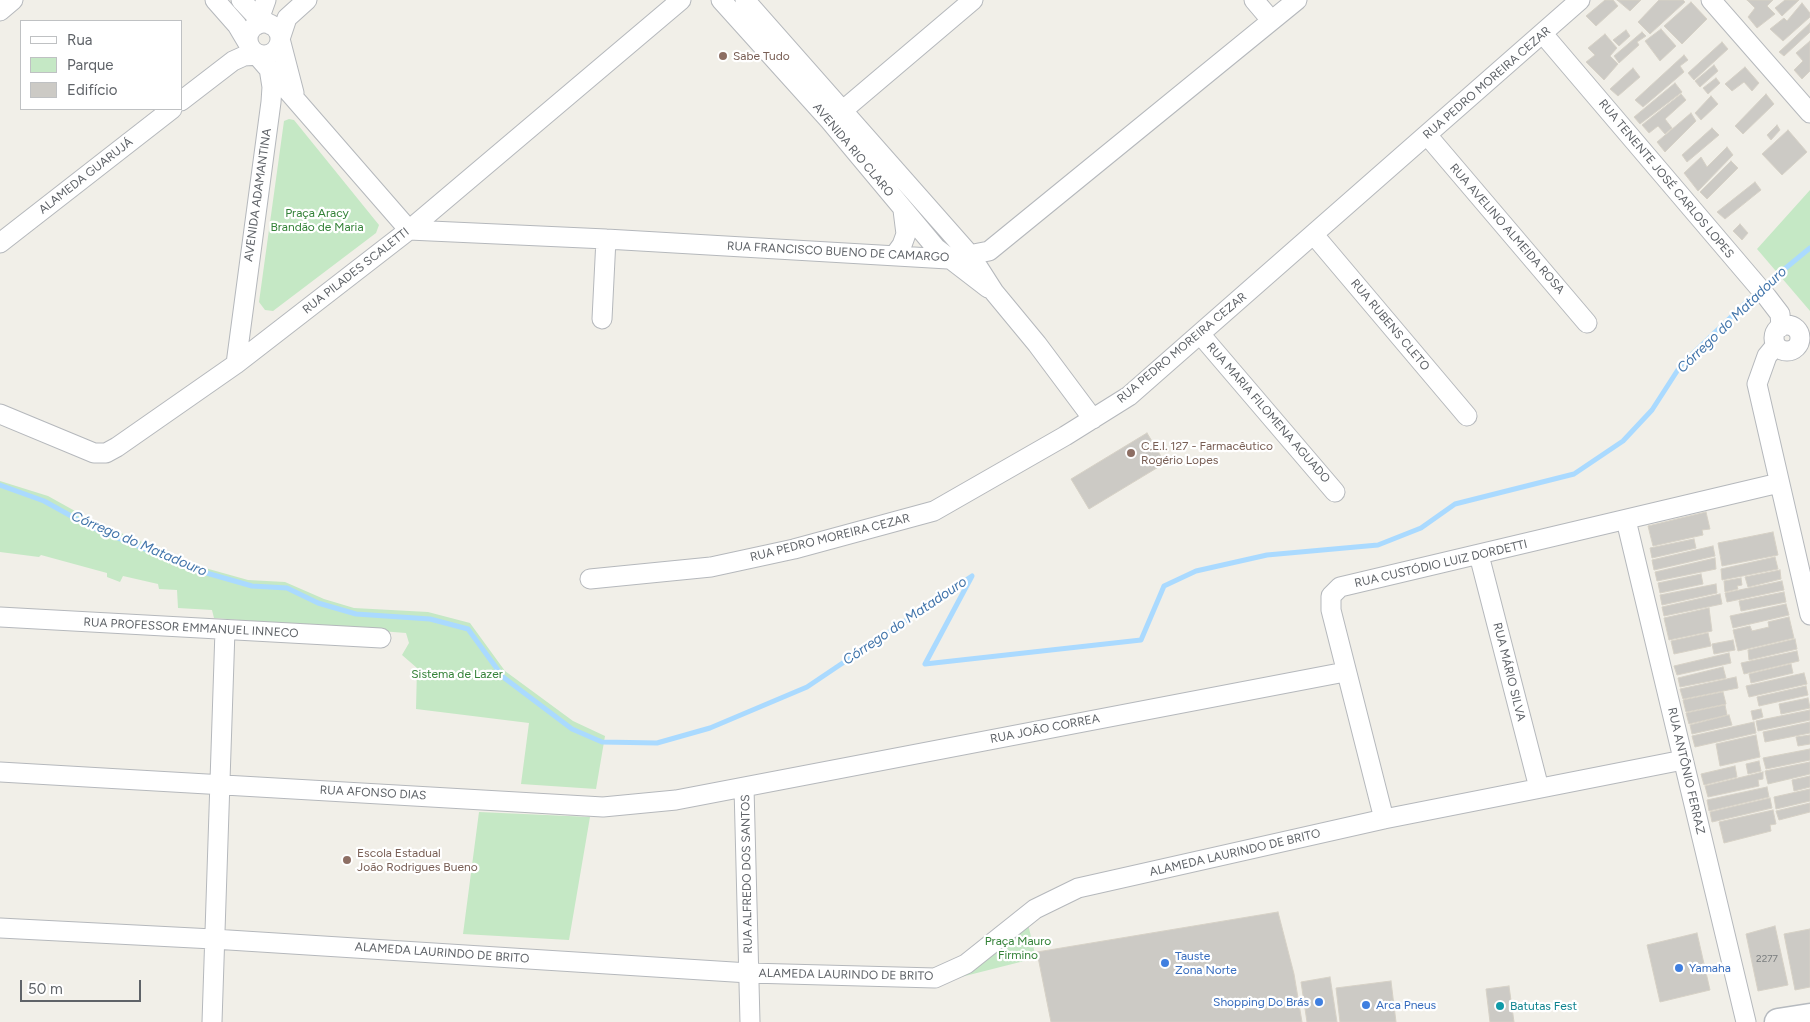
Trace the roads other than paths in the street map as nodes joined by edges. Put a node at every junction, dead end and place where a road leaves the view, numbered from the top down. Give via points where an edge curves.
1 (13, 0) edge
2 (215, 0) edge
3 (241, 0) edge
4 (266, 0) edge
5 (307, 0) edge
6 (681, 0) edge
7 (721, 0) edge
8 (745, 0) edge
9 (973, 0) edge
10 (1254, 0) edge
11 (1580, 0) edge
12 (1711, 0) edge
13 (1290, 2) edge
14 (0, 11) edge
15 (1271, 20) junction
16 (268, 27) junction
17 (1543, 34) junction
18 (258, 56) junction
19 (182, 100) edge
20 (302, 107) junction
21 (171, 110) edge
22 (1810, 114) edge
23 (837, 116) junction
24 (1427, 135) junction
25 (448, 198) junction
26 (903, 210) junction
27 (409, 230) junction
28 (469, 233) junction
29 (1314, 235) junction
30 (606, 239) junction
31 (0, 243) edge
32 (894, 256) junction
33 (970, 256) junction
34 (948, 259) junction
35 (994, 292) junction
36 (602, 319) dead end
37 (241, 322) junction
38 (1587, 323) dead end
39 (1200, 334) junction
40 (1779, 336) junction
41 (267, 339) junction
42 (1804, 345) edge
43 (236, 364) junction
44 (0, 414) edge
45 (1467, 416) dead end
46 (1093, 419) junction
47 (1779, 483) junction
48 (1335, 492) dead end
49 (1626, 520) junction
50 (1479, 556) junction
51 (590, 579) dead end
52 (1810, 615) edge
53 (0, 618) edge
54 (225, 630) junction
55 (381, 638) dead end
56 (1345, 672) junction
57 (1683, 760) junction
58 (0, 772) edge
59 (221, 784) junction
60 (744, 787) junction
61 (1539, 788) junction
62 (1384, 819) junction
63 (0, 928) edge
64 (213, 939) junction
65 (749, 973) junction
66 (1810, 1017) edge
67 (212, 1022) edge
68 (750, 1022) edge
69 (1746, 1022) edge
70 (1778, 1022) edge

1 - 14 street
2 - 18 street
3 - 16 street
4 - 16 street
5 - 16 street via 287,18
6 - 25 street, RUA PILADES SCALETTI
7 - 23 street, AVENIDA RIO CLARO
8 - 23 street, AVENIDA RIO CLARO
9 - 23 street
10 - 15 street
11 - 17 street, RUA PEDRO MOREIRA CEZAR
12 - 22 street
13 - 15 street, RUA FRANCISCO BUENO DE CAMARGO
15 - 33 street, RUA FRANCISCO BUENO DE CAMARGO via 989,251
16 - 18 street via 274,52
16 - 18 street via 252,29 248,37
16 - 20 street
17 - 24 street, RUA PEDRO MOREIRA CEZAR
17 - 40 street, RUA TENENTE JOSÉ CARLOS LOPES via 1767,297 1780,314
18 - 19 street via 244,56 233,61
18 - 20 street
18 - 37 street, AVENIDA ADAMANTINA via 272,87
20 - 27 street
21 - 31 street, ALAMEDA GUARUJÁ
23 - 26 street, AVENIDA RIO CLARO
23 - 33 street, AVENIDA RIO CLARO
24 - 29 street, RUA PEDRO MOREIRA CEZAR
24 - 38 street, RUA AVELINO ALMEIDA ROSA
25 - 27 street, RUA PILADES SCALETTI
25 - 28 street via 446,212 449,218
26 - 32 street via 906,234
26 - 34 street, AVENIDA RIO CLARO
27 - 28 street, RUA FRANCISCO BUENO DE CAMARGO
27 - 41 street, RUA PILADES SCALETTI
28 - 30 street, RUA FRANCISCO BUENO DE CAMARGO
29 - 39 street, RUA PEDRO MOREIRA CEZAR
29 - 45 street, RUA RUBENS CLETO
30 - 32 street, RUA FRANCISCO BUENO DE CAMARGO
30 - 36 street
32 - 34 street, RUA FRANCISCO BUENO DE CAMARGO
33 - 34 street, RUA FRANCISCO BUENO DE CAMARGO
33 - 35 street, AVENIDA RIO CLARO
34 - 35 street, AVENIDA RIO CLARO
35 - 46 street, AVENIDA RIO CLARO
37 - 41 street via 253,339
37 - 43 street, AVENIDA ADAMANTINA
39 - 46 street, RUA PEDRO MOREIRA CEZAR via 1129,396
39 - 48 street, RUA MARIA FILOMENA AGUADO
40 - 42 street via 1780,350 1794,350
40 - 47 street via 1767,356 1757,384
41 - 43 street, RUA PILADES SCALETTI
43 - 44 street, RUA PILADES SCALETTI via 106,453 94,453
46 - 51 street, RUA PEDRO MOREIRA CEZAR via 934,511 794,550 711,567
47 - 49 street, RUA CUSTÓDIO LUIZ DORDETTI
47 - 52 street
49 - 50 street, RUA CUSTÓDIO LUIZ DORDETTI
49 - 57 street, RUA ANTÔNIO FERRAZ
50 - 56 street, RUA CUSTÓDIO LUIZ DORDETTI via 1340,587 1331,596 1331,610
50 - 61 street, RUA MÁRIO SILVA
53 - 54 street, RUA PROFESSOR EMMANUEL INNECO
54 - 55 street, RUA PROFESSOR EMMANUEL INNECO
54 - 59 street
56 - 60 street, RUA JOÃO CORREA
56 - 62 street, RUA CUSTÓDIO LUIZ DORDETTI
57 - 61 street, ALAMEDA LAURINDO DE BRITO
57 - 69 street, RUA ANTÔNIO FERRAZ
58 - 59 street, RUA AFONSO DIAS
59 - 60 street, RUA AFONSO DIAS via 603,807 676,800
59 - 64 street
60 - 65 street, RUA ALFREDO DOS SANTOS
61 - 62 street, ALAMEDA LAURINDO DE BRITO
62 - 65 street, ALAMEDA LAURINDO DE BRITO via 1078,888 1035,909 966,964 935,978
63 - 64 street, ALAMEDA LAURINDO DE BRITO
64 - 65 street, ALAMEDA LAURINDO DE BRITO
64 - 67 street
65 - 68 street, RUA ALFREDO DOS SANTOS
66 - 70 main road

